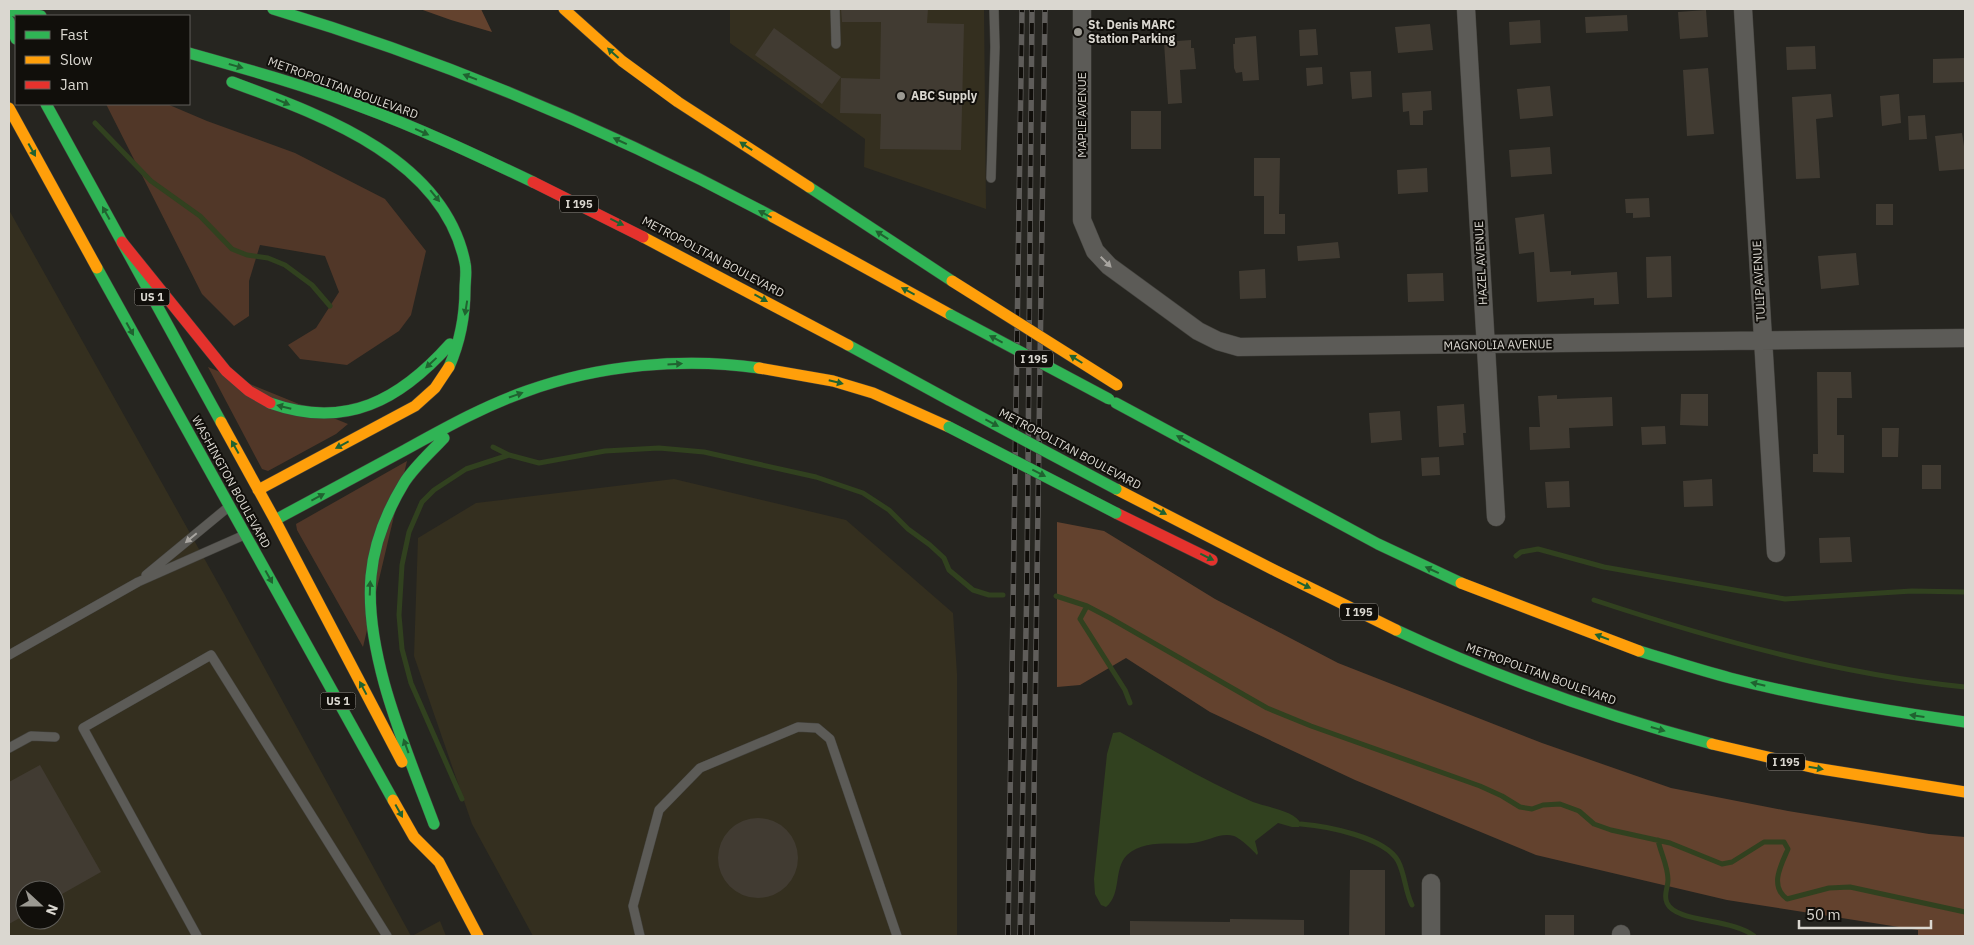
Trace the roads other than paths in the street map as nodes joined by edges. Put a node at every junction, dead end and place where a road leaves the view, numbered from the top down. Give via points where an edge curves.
1 (273, 9) edge
2 (564, 9) edge
3 (835, 9) edge
4 (994, 9) edge
5 (1082, 9) edge
6 (1466, 9) edge
7 (1743, 9) edge
8 (9, 10) edge
9 (36, 15) edge
10 (9, 21) edge
11 (9, 36) edge
12 (15, 36) edge
13 (836, 44) dead end
14 (15, 47) edge
15 (190, 53) edge
16 (225, 79) dead end
17 (47, 105) edge
18 (9, 108) edge
19 (991, 178) dead end
20 (1082, 220) joint
21 (122, 242) junction
22 (463, 327) junction
23 (1965, 338) edge
24 (1762, 341) junction
25 (1486, 345) junction
26 (1121, 387) dead end
27 (471, 414) junction
28 (1174, 421) dead end
29 (251, 494) junction
30 (1304, 503) junction
31 (228, 507) junction
32 (1496, 517) dead end
33 (272, 522) junction
34 (249, 533) junction
35 (1776, 553) dead end
36 (1223, 565) dead end
37 (138, 582) junction
38 (9, 655) edge
39 (1428, 657) dead end
40 (1611, 715) junction
41 (1965, 722) edge
42 (54, 737) dead end
43 (9, 748) edge
44 (1965, 792) edge
45 (436, 834) junction
46 (439, 862) junction
47 (1431, 883) dead end
48 (196, 936) edge
49 (387, 936) edge
50 (478, 936) edge
51 (640, 936) edge
52 (897, 936) edge
53 (1431, 936) edge

30 -> 1 main road, I 195, bridge via 651,156 526,99 403,52
26 -> 2 main road, bridge via 678,102 622,61
3 - 13 lane
4 - 19 lane
5 - 20 street, MAPLE AVENUE
6 - 25 street, HAZEL AVENUE
7 - 24 street, TULIP AVENUE
8 - 9 main road
10 - 12 main road
11 - 14 main road
15 -> 40 main road, METROPOLITAN BOULEVARD / I 195, bridge via 270,76 385,116 501,166 735,284 1237,552 1424,643 1501,676
16 -> 22 main road via 367,140 425,184 445,208 461,246 469,290
21 -> 17 main road, WASHINGTON BOULEVARD / US 1
18 -> 31 main road, WASHINGTON BOULEVARD / US 1
20 -> 25 street, MAGNOLIA AVENUE via 1095,250 1109,266 1198,331 1218,341 1238,347
22 -> 21 main road via 449,346 419,375 376,403 329,413 272,404 249,392 222,368
29 -> 21 main road, WASHINGTON BOULEVARD / US 1
22 -> 29 main road via 446,371 434,389 415,406
23 - 24 street, MAGNOLIA AVENUE
24 - 25 street, MAGNOLIA AVENUE
24 - 35 street, TULIP AVENUE
25 - 32 street, HAZEL AVENUE
33 -> 27 main road
27 -> 36 main road, bridge via 547,384 588,374 647,366 750,365 798,373 874,393 949,427
45 -> 27 main road via 386,688 375,645 370,606 371,574 388,509 427,453
28 - 30 main road
29 - 31 main road
29 - 33 main road, WASHINGTON BOULEVARD / US 1
41 -> 30 main road, I 195 via 1806,696 1729,678 1634,649 1451,579
31 - 34 main road, WASHINGTON BOULEVARD / US 1
31 -> 37 lane
45 -> 33 main road, WASHINGTON BOULEVARD / US 1
34 - 37 lane
34 -> 46 main road, WASHINGTON BOULEVARD / US 1 via 414,837
37 - 38 lane
39 - 40 main road
40 -> 44 main road, METROPOLITAN BOULEVARD / I 195 via 1794,764
42 - 43 lane via 31,736
45 - 46 main road, WASHINGTON BOULEVARD / US 1
46 - 50 main road, WASHINGTON BOULEVARD / US 1
47 - 53 street
48 - 49 lane via 82,728 211,655
51 - 52 lane via 632,906 659,810 700,768 798,727 817,728 830,739

